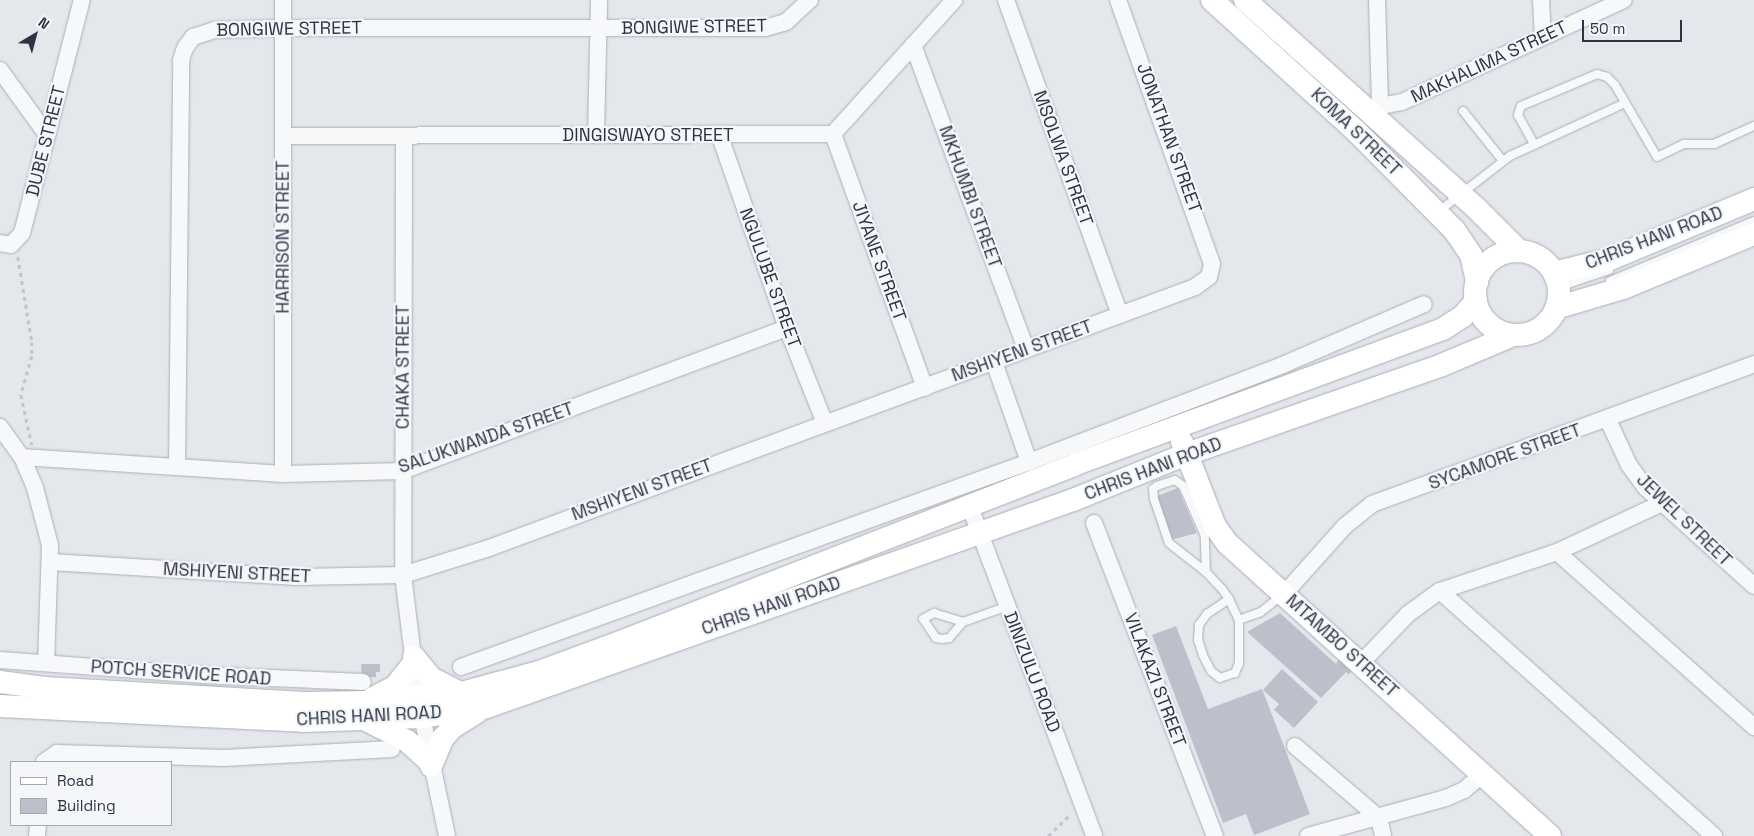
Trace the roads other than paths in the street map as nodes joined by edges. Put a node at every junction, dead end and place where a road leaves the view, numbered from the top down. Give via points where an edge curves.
1 (283, 0) edge
2 (599, 0) edge
3 (810, 0) edge
4 (954, 0) edge
5 (1006, 0) edge
6 (1118, 0) edge
7 (1212, 0) edge
8 (1245, 0) edge
9 (1376, 0) edge
10 (1541, 0) edge
11 (1624, 0) edge
12 (81, 1) edge
13 (283, 28) junction
14 (599, 28) junction
15 (1543, 36) junction
16 (913, 45) junction
17 (0, 70) edge
18 (1625, 103) junction
19 (1376, 110) junction
20 (1463, 111) dead end
21 (1754, 126) edge
22 (1358, 132) junction
23 (719, 134) junction
24 (833, 134) junction
25 (596, 135) junction
26 (47, 136) junction
27 (283, 136) junction
28 (404, 136) junction
29 (1534, 144) junction
30 (1503, 161) junction
31 (1460, 194) junction
32 (1754, 199) edge
33 (1754, 209) edge
34 (1438, 213) junction
35 (1754, 221) edge
36 (1754, 234) edge
37 (1676, 242) dead end
38 (7, 244) edge
39 (1519, 251) junction
40 (1209, 278) joint
41 (1476, 291) junction
42 (1554, 299) junction
43 (1424, 304) dead end
44 (1120, 315) junction
45 (787, 328) junction
46 (1513, 335) junction
47 (1026, 349) junction
48 (994, 362) junction
49 (1754, 364) edge
50 (925, 388) junction
51 (1608, 420) junction
52 (824, 422) junction
53 (0, 427) edge
54 (1177, 427) junction
55 (1188, 454) junction
56 (29, 458) junction
57 (1029, 462) junction
58 (178, 467) junction
59 (402, 471) junction
60 (283, 474) junction
61 (1662, 504) junction
62 (970, 507) junction
63 (1094, 524) dead end
64 (980, 533) junction
65 (1557, 552) junction
66 (51, 562) junction
67 (1206, 572) junction
68 (403, 575) junction
69 (1754, 586) edge
70 (1440, 591) junction
71 (1285, 593) junction
72 (1229, 599) junction
73 (1008, 606) junction
74 (1239, 620) junction
75 (963, 622) junction
76 (0, 660) edge
77 (414, 660) junction
78 (46, 663) junction
79 (1361, 663) junction
80 (461, 667) dead end
81 (4, 682) edge
82 (462, 693) junction
83 (364, 701) junction
84 (0, 706) edge
85 (420, 707) junction
86 (487, 707) junction
87 (1754, 727) edge
88 (1295, 746) dead end
89 (392, 750) dead end
90 (45, 761) edge
91 (430, 763) junction
92 (1482, 775) junction
93 (1379, 818) junction
94 (447, 836) edge
95 (1094, 836) edge
96 (1216, 836) edge
97 (1308, 836) edge
98 (1383, 836) edge
99 (1550, 836) edge
100 (1714, 836) edge

1 - 13 street, HARRISON STREET
2 - 14 street
3 - 14 street, BONGIWE STREET via 786,22 765,28
4 - 16 street
5 - 44 street, MSOLWA STREET
6 - 40 street, JONATHAN STREET via 1212,264
7 - 22 main road, KOMA STREET
8 - 19 main road, KOMA STREET
9 - 19 street
10 - 15 street
11 - 15 street, MAKHALIMA STREET
12 - 26 street, DUBE STREET
13 - 14 street, BONGIWE STREET
13 - 27 street, HARRISON STREET
13 - 58 street, BONGIWE STREET via 209,31 193,38 182,52
14 - 25 street
15 - 19 street, MAKHALIMA STREET via 1402,102
16 - 24 street
16 - 47 street, MKHUMBI STREET
17 - 26 street
18 - 21 lane via 1657,157 1684,144 1714,144
18 - 29 lane
18 - 29 lane via 1611,80 1597,74 1530,101 1521,106 1518,115
19 - 22 street
19 - 31 main road, KOMA STREET
20 - 30 lane
22 - 34 main road, KOMA STREET
23 - 24 street, DINGISWAYO STREET
23 - 25 street, DINGISWAYO STREET
23 - 45 street, NGULUBE STREET
24 - 50 street, JIYANE STREET
25 - 28 street, DINGISWAYO STREET
26 - 38 street, DUBE STREET via 22,233
27 - 28 street, DINGISWAYO STREET
27 - 60 street, HARRISON STREET
28 - 59 street, CHAKA STREET
29 - 30 lane
30 - 31 lane
31 - 34 lane
31 - 39 main road, KOMA STREET
32 - 42 main road, CHRIS HANI ROAD via 1610,259
33 - 37 lane, CHRIS HANI ROAD
34 - 41 main road, KOMA STREET via 1471,255
35 - 42 lane, CHRIS HANI ROAD
36 - 42 main road, CHRIS HANI ROAD
39 - 41 main road via 1492,259
39 - 42 main road via 1545,262
40 - 44 street, MSHIYENI STREET via 1195,287
41 - 46 main road via 1489,324
41 - 54 main road, CHRIS HANI ROAD via 1463,316 1443,329
42 - 46 main road via 1535,332
43 - 57 street via 1286,364
44 - 47 street, MSHIYENI STREET
45 - 52 street, NGULUBE STREET
45 - 59 street, SALUKWANDA STREET
46 - 55 main road, CHRIS HANI ROAD via 1442,365
47 - 48 street, MSHIYENI STREET
48 - 50 street, MSHIYENI STREET
48 - 57 street
49 - 51 street, SYCAMORE STREET
50 - 52 street, MSHIYENI STREET
51 - 61 street, JEWEL STREET via 1629,465
51 - 71 street, SYCAMORE STREET via 1372,504 1345,526
52 - 68 street, MSHIYENI STREET via 489,548
53 - 56 street
54 - 55 main road, MTAMBO STREET
54 - 62 main road, CHRIS HANI ROAD
55 - 64 main road, CHRIS HANI ROAD
55 - 71 main road, MTAMBO STREET via 1215,526 1227,543
56 - 58 street, SALUKWANDA STREET
56 - 66 street
57 - 80 street
58 - 60 street, SALUKWANDA STREET
59 - 60 street, SALUKWANDA STREET
59 - 68 street, CHAKA STREET
61 - 65 street
61 - 69 street, JEWEL STREET
62 - 64 street, DINIZULU ROAD
62 - 82 main road, CHRIS HANI ROAD via 539,672
63 - 96 street, VILAKAZI STREET
64 - 73 street, DINIZULU ROAD
64 - 86 main road, CHRIS HANI ROAD
65 - 70 street
65 - 87 street
66 - 68 street, MSHIYENI STREET via 297,577
66 - 78 street
67 - 67 lane via 1205,536 1183,486 1175,480 1157,486 1153,489 1154,499 1169,544
67 - 72 lane
68 - 77 street, CHAKA STREET
70 - 79 street via 1408,614
70 - 100 street
71 - 74 lane via 1261,612
71 - 79 main road, MTAMBO STREET
72 - 74 lane
72 - 74 lane via 1207,614 1199,625 1198,640 1203,655 1211,671 1220,678 1235,673 1239,663
73 - 75 lane
73 - 95 street, DINIZULU ROAD
75 - 75 lane via 949,638 942,639 936,638 922,619 934,613
76 - 78 street, POTCH SERVICE ROAD
77 - 82 main road via 432,678
77 - 83 main road via 395,687
77 - 85 street, CHAKA STREET
78 - 83 street, POTCH SERVICE ROAD via 280,680
79 - 92 main road, MTAMBO STREET
81 - 83 main road, CHRIS HANI ROAD via 305,703
82 - 85 main road, CHRIS HANI ROAD
83 - 84 main road, CHRIS HANI ROAD via 303,720
83 - 85 main road, CHRIS HANI ROAD
83 - 91 main road
85 - 86 main road, CHRIS HANI ROAD
85 - 91 street, CHAKA STREET
86 - 91 main road via 453,728
88 - 93 street
89 - 90 street via 224,758 58,753
91 - 94 street, CHAKA STREET
92 - 93 street via 1464,790 1446,798
92 - 99 main road, MTAMBO STREET
93 - 97 street
93 - 98 street

